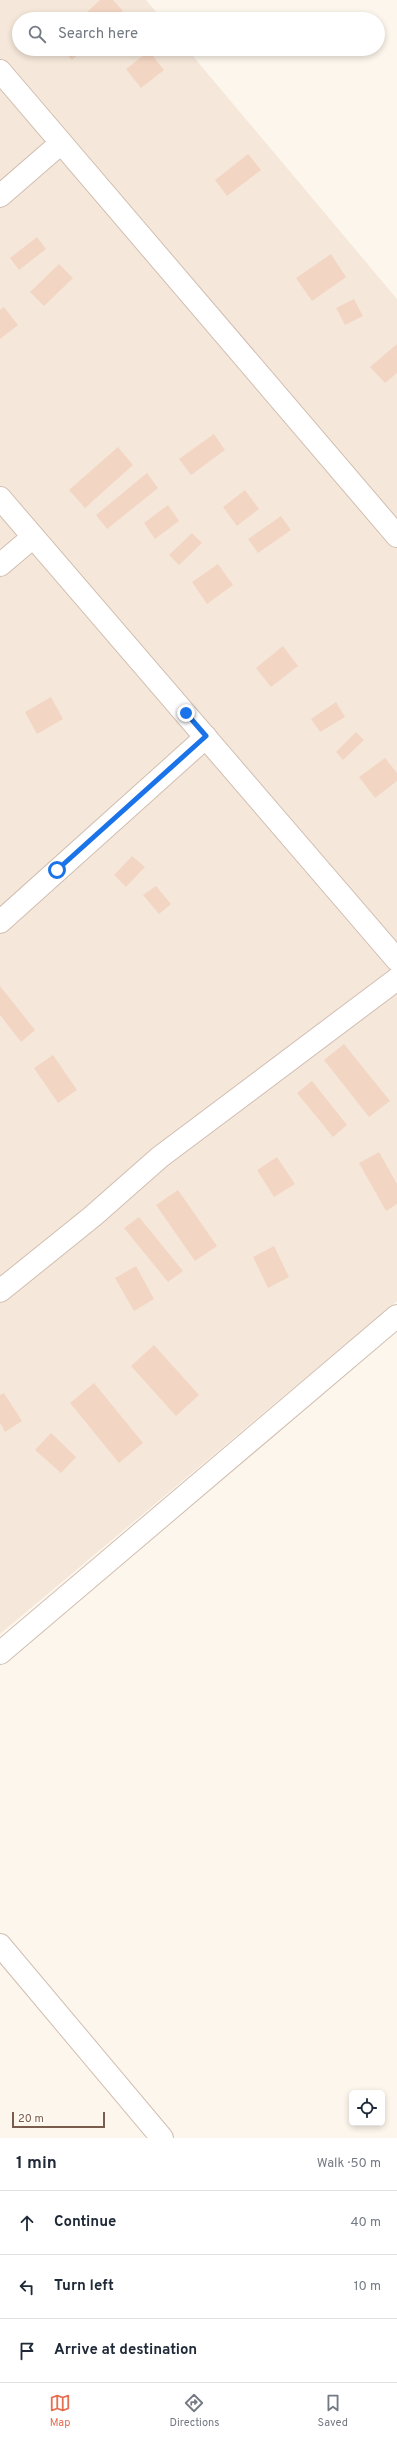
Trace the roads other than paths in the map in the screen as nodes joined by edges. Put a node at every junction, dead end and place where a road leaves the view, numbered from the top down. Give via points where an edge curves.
1 (0, 71) edge
2 (61, 143) junction
3 (0, 196) edge
4 (0, 498) edge
5 (397, 536) edge
6 (33, 537) junction
7 (0, 565) edge
8 (206, 736) junction
9 (0, 922) edge
10 (397, 960) edge
11 (397, 980) edge
12 (0, 1291) edge
13 (397, 1316) edge
14 (0, 1653) edge
15 (0, 1946) edge
16 (162, 2138) edge

1 - 2 street
2 - 3 street
2 - 5 street
4 - 6 street
6 - 7 street
6 - 8 street
8 - 9 street
8 - 10 street
11 - 12 street via 160,1157 94,1216
13 - 14 street
15 - 16 street

